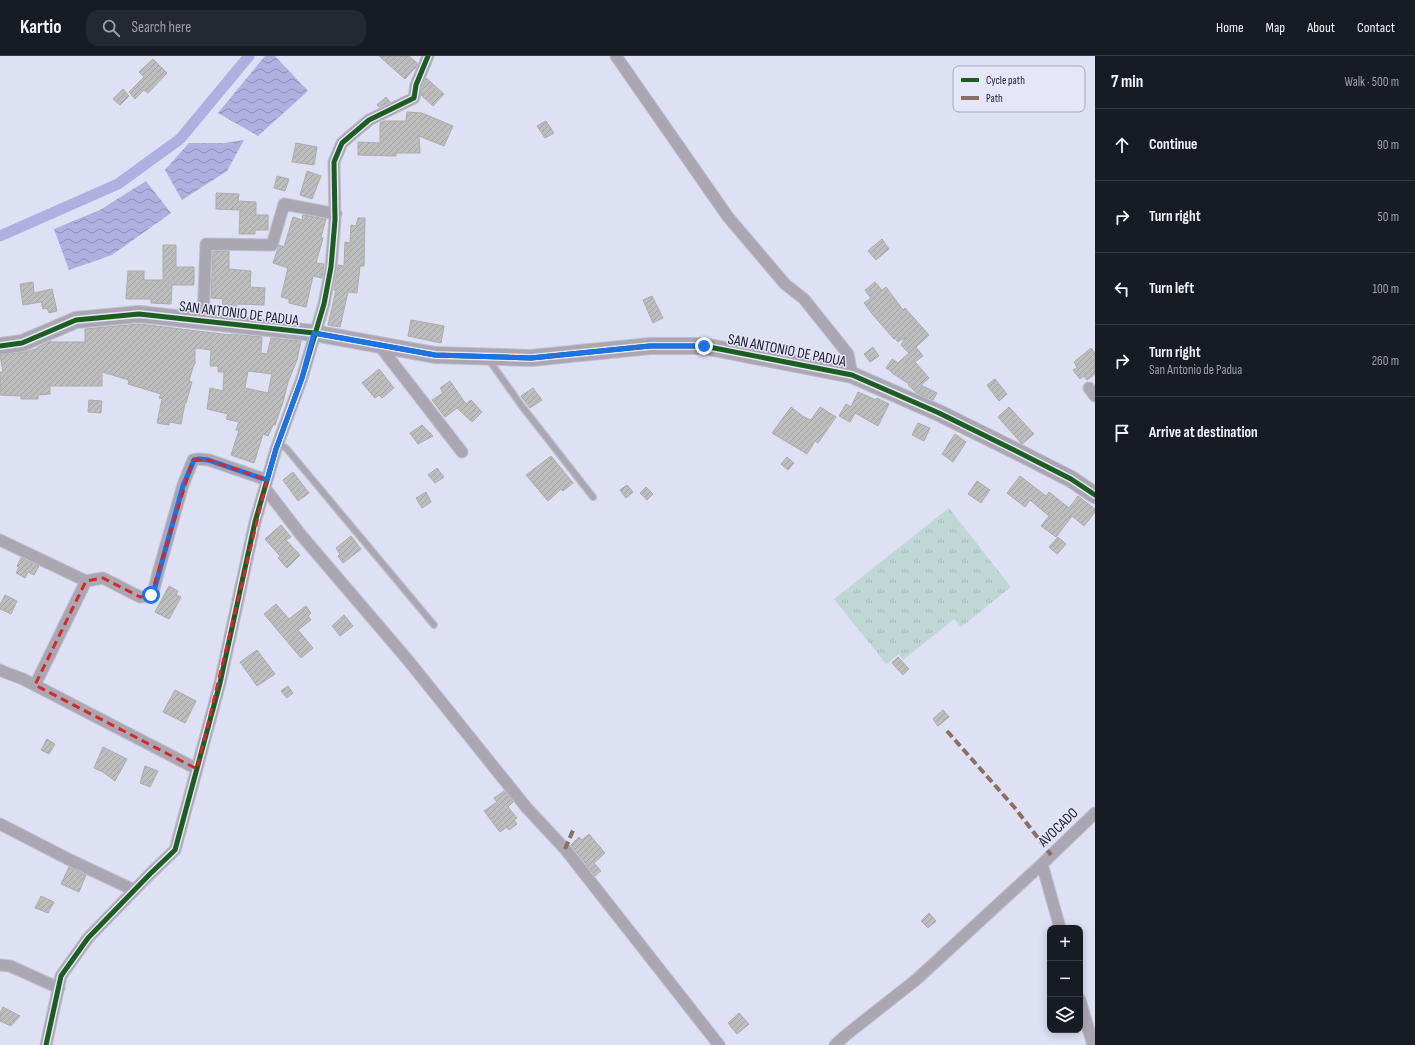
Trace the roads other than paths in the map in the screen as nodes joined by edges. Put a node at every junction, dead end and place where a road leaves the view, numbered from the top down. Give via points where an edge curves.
1 (428, 56) edge
2 (616, 56) edge
3 (336, 214) junction
4 (203, 320) junction
5 (314, 333) junction
6 (379, 345) junction
7 (0, 346) edge
8 (487, 356) junction
9 (852, 375) junction
10 (278, 444) junction
11 (462, 452) dead end
12 (266, 484) junction
13 (1095, 495) edge
14 (593, 497) dead end
15 (0, 540) edge
16 (86, 581) junction
17 (434, 626) dead end
18 (0, 670) edge
19 (35, 685) junction
20 (197, 769) junction
21 (1095, 813) edge
22 (0, 824) edge
23 (1042, 864) junction
24 (134, 890) junction
25 (1059, 925) edge
26 (0, 966) edge
27 (58, 988) junction
28 (1083, 1010) edge
29 (46, 1045) edge
30 (720, 1045) edge
31 (835, 1045) edge
32 (1094, 1045) edge

1 - 3 street via 416,85 414,98 369,120 342,143 334,162
2 - 9 street via 728,217 785,284 804,299 848,354
3 - 4 street via 284,204 272,245 206,244
3 - 5 street via 331,267 324,304
4 - 5 street, SAN ANTONIO DE PADUA
4 - 7 street, SAN ANTONIO DE PADUA via 139,314 76,320 22,343
5 - 6 street, SAN ANTONIO DE PADUA
5 - 10 street via 302,378
6 - 8 street, SAN ANTONIO DE PADUA via 435,355
6 - 11 street
8 - 9 street, SAN ANTONIO DE PADUA via 531,358 650,346 704,346
8 - 14 lane via 521,405
9 - 13 street, SAN ANTONIO DE PADUA via 939,413 1014,450 1071,479
10 - 12 street
10 - 17 lane via 286,448
12 - 16 street via 208,460 194,460 183,486 151,595 140,597 103,578
12 - 20 street via 255,522 220,683
12 - 30 street via 297,530 407,659 526,807 565,849
15 - 16 street
16 - 19 street
18 - 19 street
19 - 20 street
20 - 24 street via 175,850
21 - 23 street, AVOCADO
22 - 24 street
23 - 25 street
23 - 31 street, AVOCADO via 917,979
24 - 27 street via 88,938 61,976
26 - 27 street via 10,966
27 - 29 street
28 - 32 street

